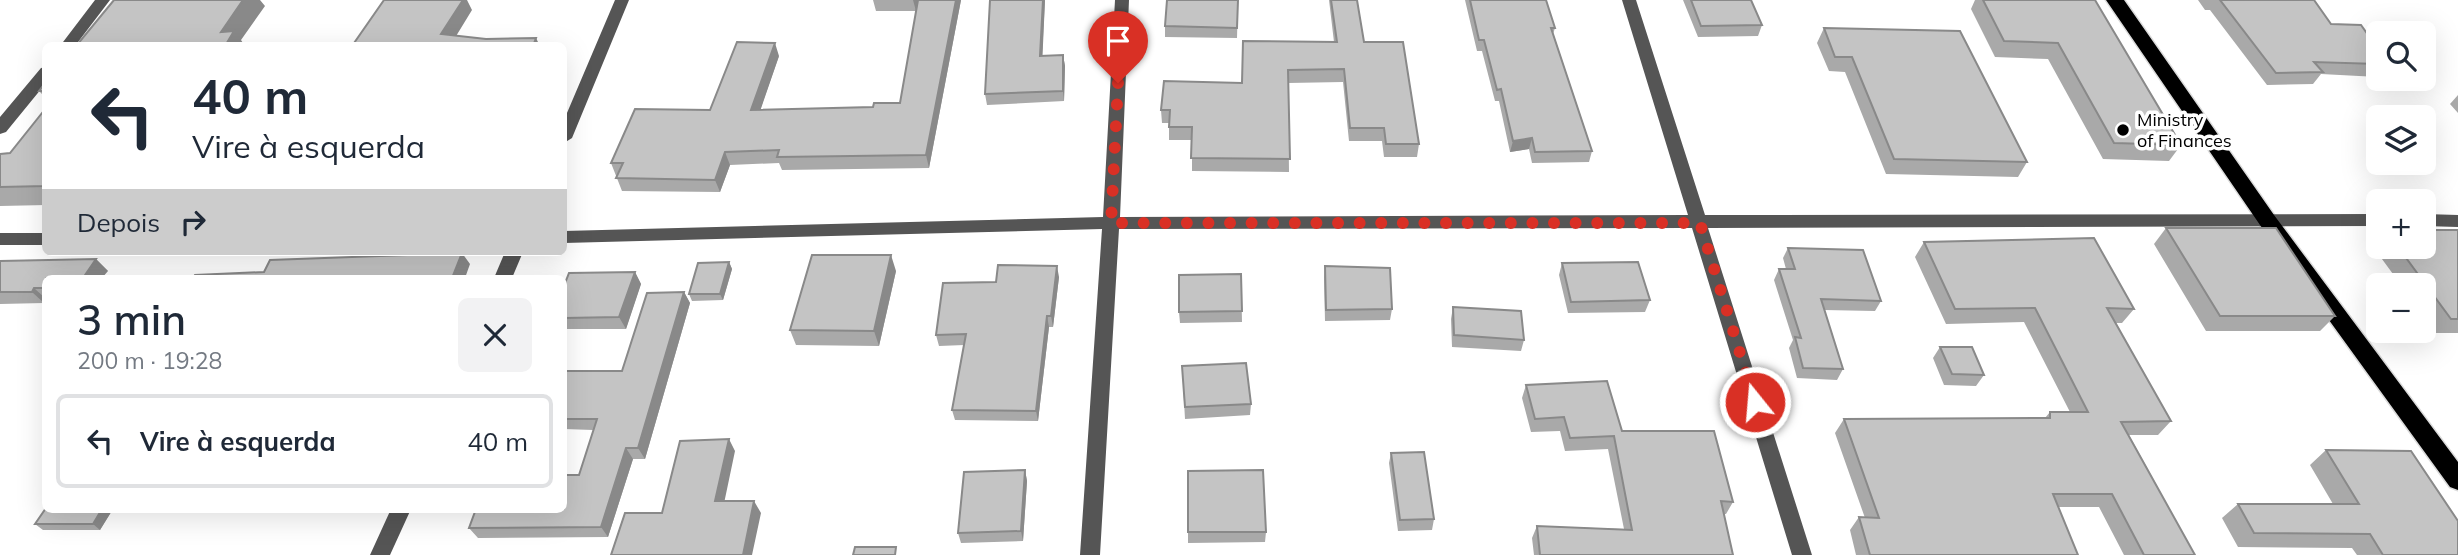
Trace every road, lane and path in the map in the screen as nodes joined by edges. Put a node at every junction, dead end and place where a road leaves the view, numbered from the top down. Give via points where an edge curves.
1 (103, 0) edge
2 (622, 0) edge
3 (1122, 0) edge
4 (1629, 0) edge
5 (2115, 0) edge
6 (69, 42) edge
7 (42, 77) edge
8 (0, 128) edge
9 (567, 131) edge
10 (2267, 220) junction
11 (2366, 220) edge
12 (2436, 220) edge
13 (2458, 220) edge
14 (1111, 223) junction
15 (1700, 223) junction
16 (567, 237) edge
17 (0, 239) edge
18 (42, 239) edge
19 (512, 256) edge
20 (504, 275) edge
21 (2458, 480) edge
22 (399, 513) edge
23 (380, 555) edge
24 (1090, 555) edge
25 (1802, 555) edge

1 - 6 street
2 - 9 street
3 - 14 street
4 - 15 street
5 - 10 highway
7 - 8 street
10 - 11 street
10 - 15 street
10 - 21 highway
12 - 13 street
14 - 15 street
14 - 16 street
14 - 24 street
15 - 25 street
17 - 18 street
19 - 20 street
22 - 23 street

